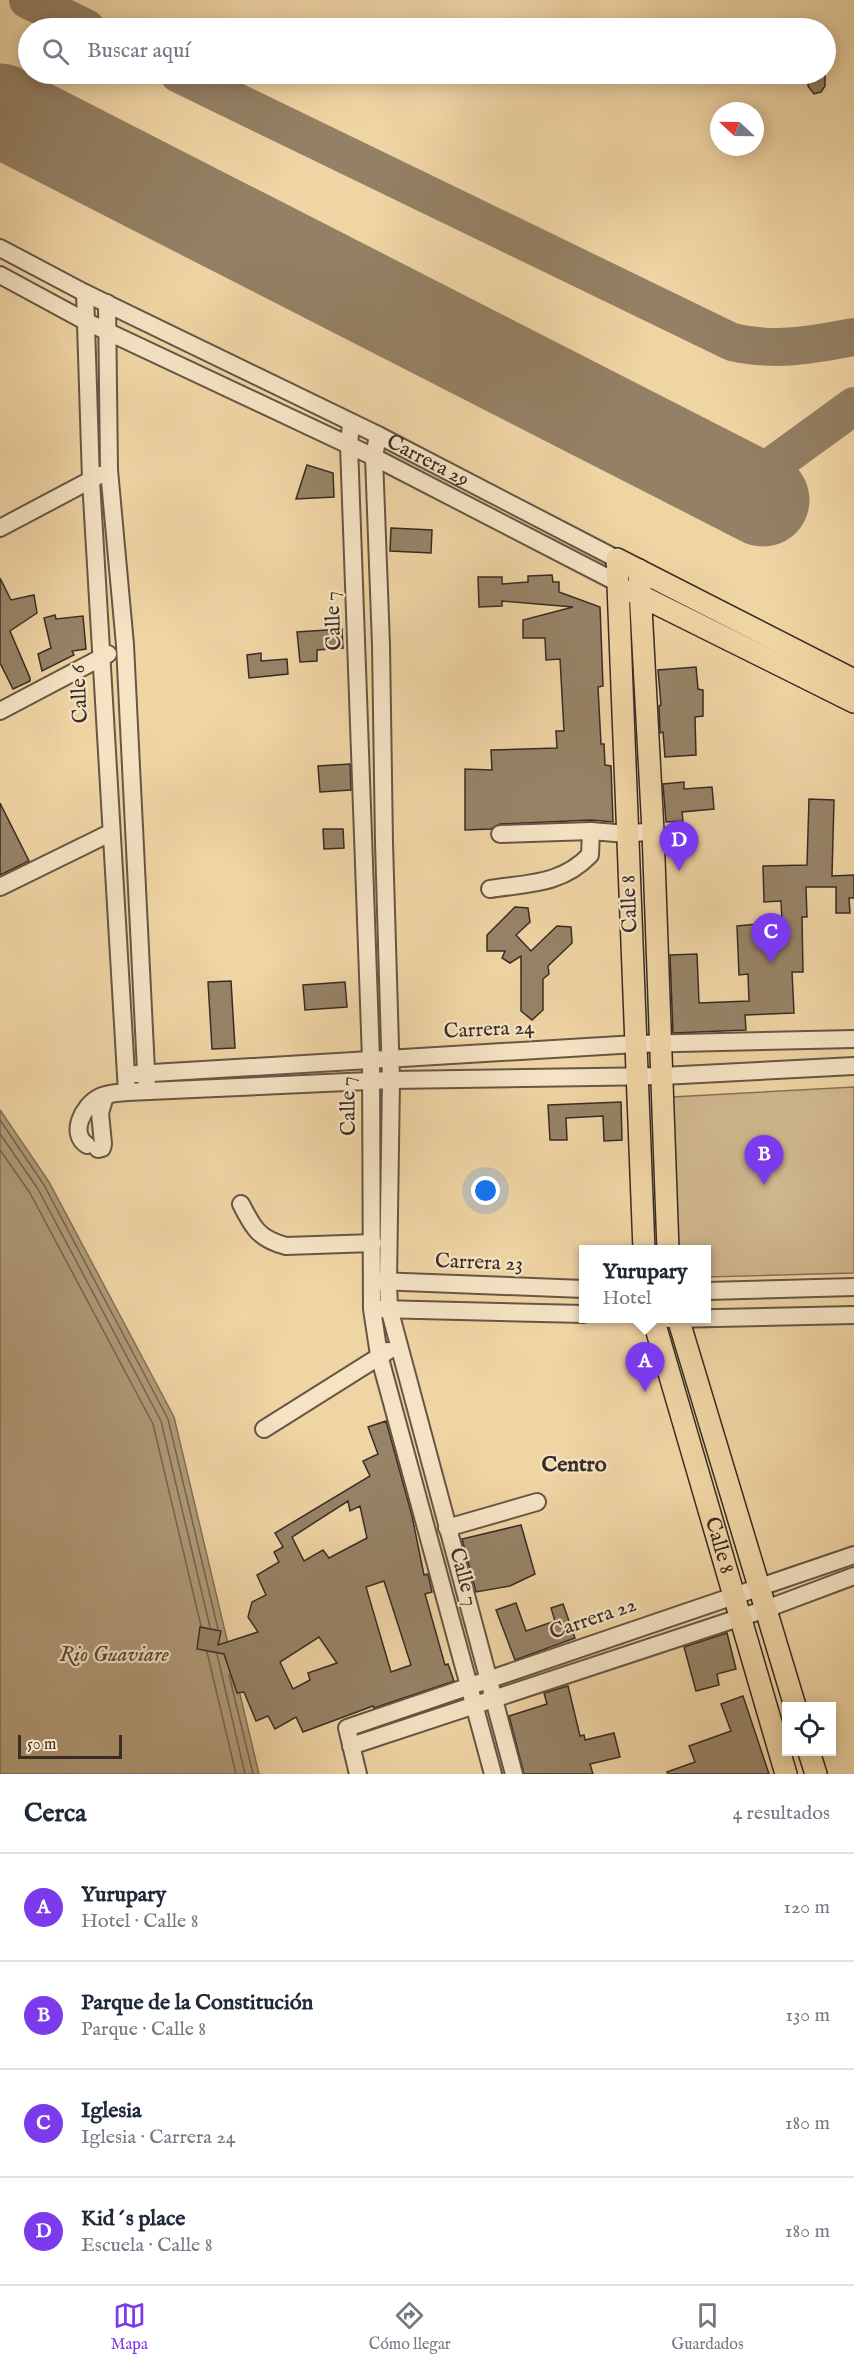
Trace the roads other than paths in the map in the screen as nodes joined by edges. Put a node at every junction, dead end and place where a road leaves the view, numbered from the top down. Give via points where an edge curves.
1 (0, 248) edge
2 (0, 275) edge
3 (85, 293) junction
4 (107, 303) junction
5 (85, 321) junction
6 (106, 329) junction
7 (351, 423) junction
8 (378, 435) junction
9 (349, 445) junction
10 (374, 457) junction
11 (109, 470) junction
12 (91, 480) junction
13 (0, 528) edge
14 (617, 559) junction
15 (639, 570) junction
16 (618, 583) junction
17 (640, 595) junction
18 (357, 644) junction
19 (125, 645) junction
20 (381, 645) junction
21 (101, 658) junction
22 (854, 680) edge
23 (854, 702) edge
24 (0, 711) edge
25 (591, 831) junction
26 (653, 831) junction
27 (111, 833) junction
28 (500, 834) dead end
29 (627, 834) junction
30 (364, 843) junction
31 (384, 843) junction
32 (0, 886) edge
33 (490, 889) dead end
34 (854, 1039) edge
35 (636, 1044) junction
36 (660, 1044) junction
37 (389, 1058) junction
38 (371, 1059) junction
39 (854, 1066) edge
40 (145, 1073) junction
41 (637, 1076) junction
42 (662, 1076) junction
43 (371, 1080) junction
44 (391, 1080) junction
45 (126, 1083) junction
46 (147, 1090) junction
47 (105, 1095) junction
48 (241, 1204) dead end
49 (373, 1243) junction
50 (644, 1245) edge
51 (668, 1245) edge
52 (380, 1281) junction
53 (854, 1287) edge
54 (579, 1289) edge
55 (711, 1291) edge
56 (389, 1308) junction
57 (372, 1309) junction
58 (579, 1314) edge
59 (854, 1315) edge
60 (711, 1318) edge
61 (654, 1323) edge
62 (676, 1323) edge
63 (398, 1346) junction
64 (379, 1355) junction
65 (264, 1429) dead end
66 (537, 1502) dead end
67 (447, 1528) junction
68 (854, 1555) edge
69 (455, 1558) junction
70 (436, 1563) junction
71 (854, 1576) edge
72 (759, 1587) junction
73 (734, 1595) junction
74 (766, 1609) junction
75 (740, 1617) junction
76 (489, 1678) junction
77 (469, 1687) junction
78 (494, 1698) junction
79 (794, 1702) edge
80 (473, 1706) junction
81 (351, 1746) junction
82 (810, 1756) edge
83 (358, 1774) edge
84 (493, 1774) edge
85 (514, 1774) edge
86 (786, 1774) edge
87 (816, 1774) edge

1 - 3 street, Carrera 29
2 - 5 street, Carrera 29
3 - 4 street, Carrera 29
3 - 5 street, Calle 6
4 - 6 street
4 - 7 street, Carrera 29
5 - 6 street, Carrera 29
5 - 12 street, Calle 6
6 - 9 street, Carrera 29
6 - 11 street
7 - 8 street, Carrera 29
7 - 9 street, Calle 7
8 - 10 street, Calle 7
8 - 14 street, Carrera 29
9 - 10 street, Carrera 29
9 - 18 street, Calle 7
10 - 16 street, Carrera 29
10 - 20 street, Calle 7
11 - 12 street
11 - 19 street
12 - 13 street
12 - 21 street, Calle 6
14 - 15 main road, Carrera 29
14 - 16 main road, Calle 8
15 - 17 main road, Calle 8
15 - 22 main road, Carrera 29
16 - 17 main road, Carrera 29
16 - 29 main road, Calle 8
17 - 23 main road, Carrera 29
17 - 26 main road, Calle 8
18 - 20 street
18 - 30 street, Calle 7
19 - 21 street
19 - 40 street
20 - 31 street, Calle 7
21 - 24 street
21 - 27 street, Calle 6
25 - 28 street
25 - 29 street
25 - 33 street via 590,855 566,875
26 - 29 street
26 - 36 main road, Calle 8
27 - 32 street
27 - 45 street, Calle 6
29 - 35 main road, Calle 8
30 - 31 street
30 - 38 street, Calle 7
31 - 37 street, Calle 7
34 - 36 street, Carrera 24
35 - 36 street, Carrera 24
35 - 37 street, Carrera 24
35 - 41 main road, Calle 8
36 - 42 main road, Calle 8
37 - 38 street, Carrera 24
37 - 44 street, Calle 7
38 - 40 street, Carrera 24
38 - 43 street, Calle 7
39 - 42 street
40 - 45 street, Carrera 24
40 - 46 street
41 - 42 street
41 - 44 street
41 - 50 main road, Calle 8
42 - 51 main road, Calle 8
43 - 44 street
43 - 46 street
43 - 49 street, Calle 7
44 - 52 street, Calle 7
45 - 46 street
45 - 47 street
47 - 47 street via 92,1103 81,1118 80,1141 92,1147 102,1148 100,1113
48 - 49 street via 252,1225 275,1243
49 - 52 street, Calle 7
52 - 54 street, Carrera 23
52 - 56 street, Calle 7
52 - 57 street, Calle 7
53 - 55 street
56 - 57 street
56 - 58 street
56 - 63 street, Calle 7
57 - 64 street, Calle 7
59 - 60 street
61 - 73 main road, Calle 8
62 - 72 main road, Calle 8
63 - 64 street
63 - 67 street, Calle 7
64 - 65 street
64 - 70 street, Calle 7
66 - 67 street
67 - 69 street, Calle 7
68 - 72 street, Carrera 22
69 - 70 street
69 - 76 street, Calle 7
70 - 77 street, Calle 7
71 - 74 street, Carrera 22
72 - 73 street, Carrera 22
72 - 74 main road, Calle 8
73 - 75 main road, Calle 8
73 - 76 street, Carrera 22
74 - 75 street, Carrera 22
74 - 79 main road, Calle 8
75 - 78 street, Carrera 22
75 - 86 main road, Calle 8
76 - 77 street, Carrera 22
76 - 78 street, Calle 7
77 - 80 street, Calle 7
77 - 81 street, Carrera 22 via 347,1728
78 - 80 street, Carrera 22
78 - 85 street, Calle 7
80 - 81 street, Carrera 22
80 - 84 street, Calle 7
81 - 83 street
82 - 87 main road

